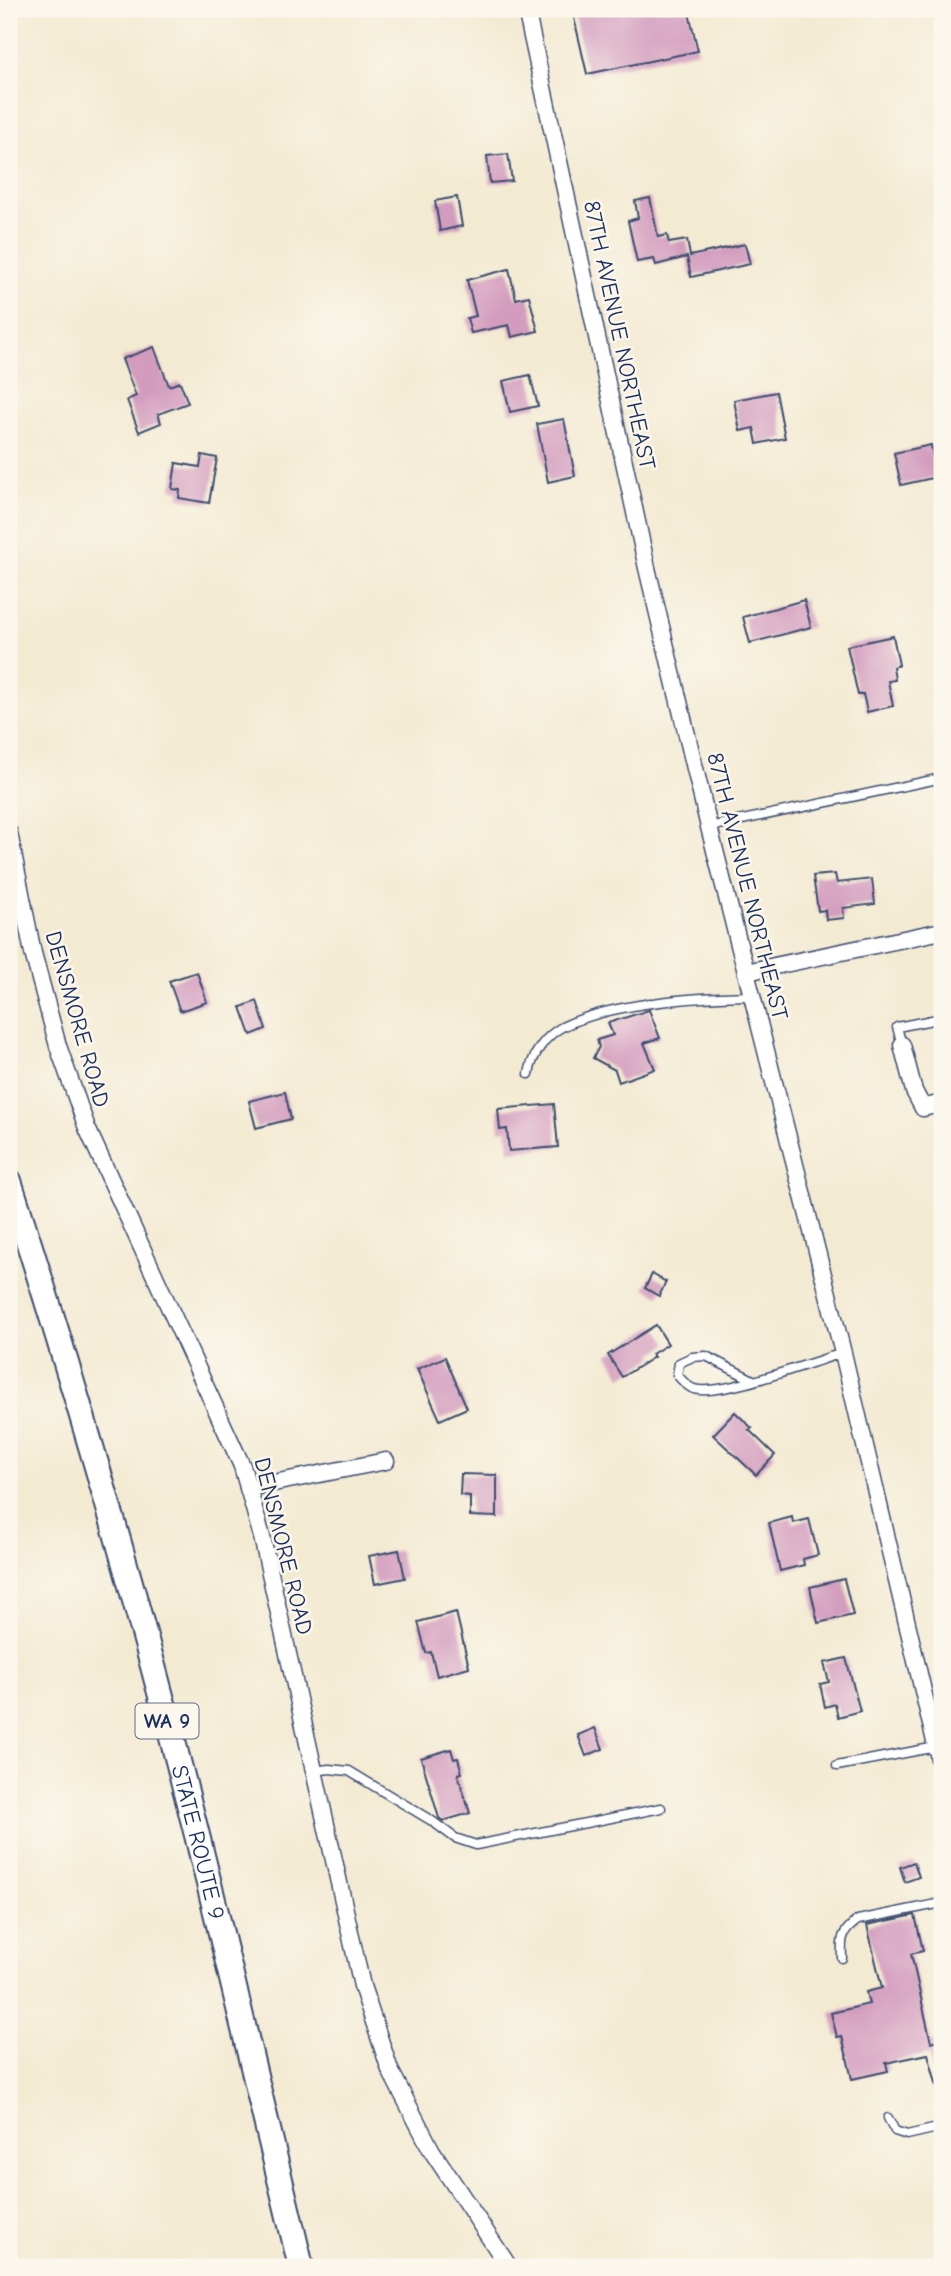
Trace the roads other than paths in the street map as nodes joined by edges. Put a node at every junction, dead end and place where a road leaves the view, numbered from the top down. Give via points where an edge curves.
1 (526, 9) edge
2 (942, 778) edge
3 (709, 827) junction
4 (9, 833) edge
5 (942, 931) edge
6 (746, 972) junction
7 (752, 996) junction
8 (942, 1018) edge
9 (902, 1045) joint
10 (529, 1074) dead end
11 (942, 1104) edge
12 (9, 1181) edge
13 (843, 1353) junction
14 (753, 1380) junction
15 (386, 1461) dead end
16 (248, 1488) junction
17 (936, 1746) junction
18 (837, 1766) dead end
19 (942, 1771) edge
20 (314, 1772) junction
21 (661, 1808) dead end
22 (942, 1903) edge
23 (842, 1958) dead end
24 (888, 2118) dead end
25 (942, 2127) edge
26 (301, 2267) edge
27 (509, 2267) edge

1 - 3 street, 87TH AVENUE NORTHEAST via 645,557
2 - 3 lane
3 - 6 street, 87TH AVENUE NORTHEAST
4 - 16 street, DENSMORE ROAD via 33,953 58,1046 87,1128 242,1466
5 - 6 street
6 - 7 street, 87TH AVENUE NORTHEAST
7 - 10 lane via 652,1003 561,1028 539,1049
7 - 13 street, 87TH AVENUE NORTHEAST
8 - 9 lane via 897,1027
9 - 11 street via 923,1108
12 - 26 main road, STATE ROUTE 9 / WA 9 via 152,1663
13 - 14 lane
13 - 17 street, 87TH AVENUE NORTHEAST
14 - 14 lane via 704,1391 690,1388 677,1375 679,1363 706,1356
15 - 16 street
16 - 20 street, DENSMORE ROAD
17 - 18 lane
17 - 19 street, 87TH AVENUE NORTHEAST
20 - 21 lane via 349,1771 455,1838 476,1845
20 - 27 street, DENSMORE ROAD via 362,1986 390,2070 432,2151
22 - 23 lane via 858,1920 843,1936
24 - 25 lane via 895,2131 907,2135

